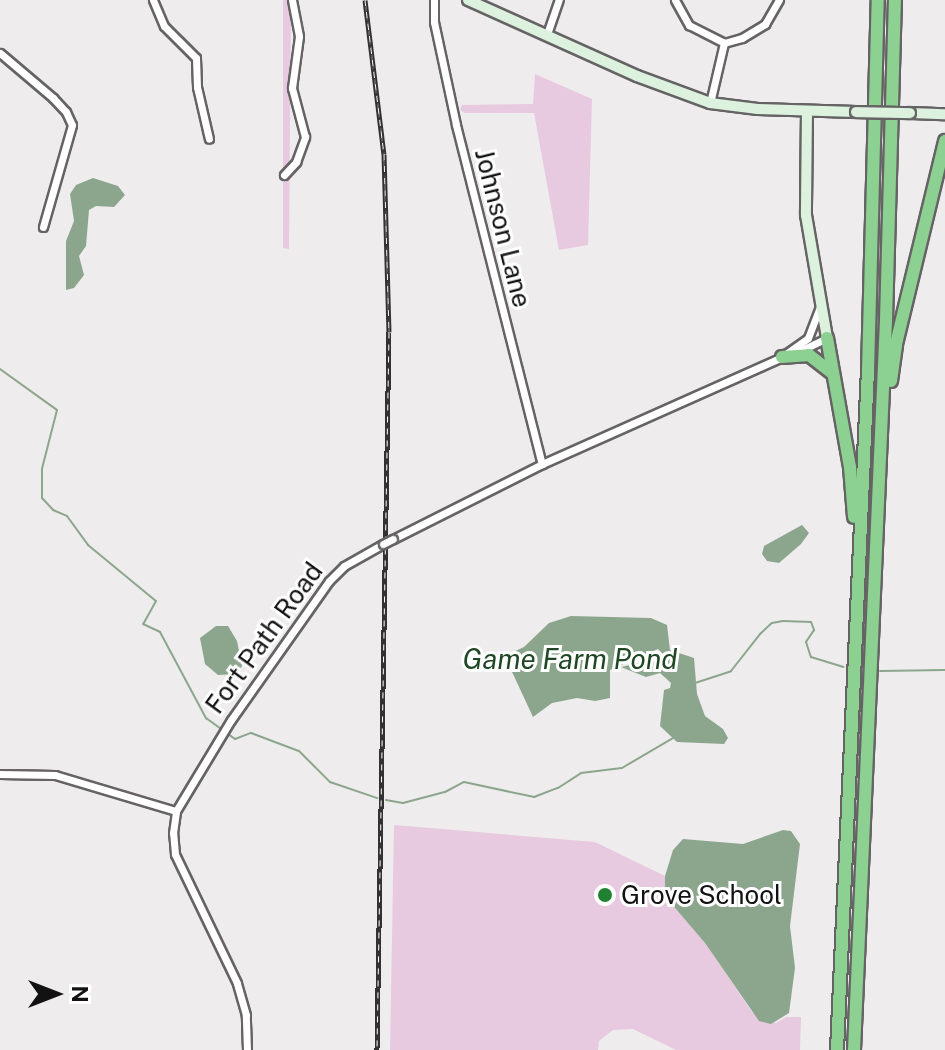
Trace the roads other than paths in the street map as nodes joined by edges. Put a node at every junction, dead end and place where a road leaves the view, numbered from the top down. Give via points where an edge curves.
1 (153, 0) edge
2 (292, 0) edge
3 (434, 0) edge
4 (468, 0) edge
5 (559, 0) edge
6 (675, 0) edge
7 (779, 0) edge
8 (878, 0) edge
9 (895, 0) edge
10 (547, 34) junction
11 (724, 43) junction
12 (0, 53) edge
13 (710, 103) junction
14 (807, 111) junction
15 (945, 114) edge
16 (209, 139) dead end
17 (945, 141) edge
18 (284, 175) dead end
19 (43, 227) dead end
20 (820, 301) junction
21 (827, 338) junction
22 (782, 357) junction
23 (833, 375) junction
24 (542, 464) junction
25 (878, 519) junction
26 (853, 714) junction
27 (0, 774) edge
28 (176, 811) junction
29 (247, 1050) edge
30 (837, 1050) edge
31 (854, 1050) edge

1 - 16 street via 164,26 196,58
2 - 18 street via 299,36 293,97 305,137 296,162
3 - 24 street, Johnson Lane via 456,125
4 - 10 street
5 - 10 street
6 - 11 street via 689,25
7 - 11 street via 765,24
8 - 26 highway
9 - 25 highway
10 - 13 street
11 - 13 street
12 - 19 street via 53,98 72,125
13 - 14 street
14 - 15 street, bridge
14 - 20 street via 806,215
17 - 25 highway via 896,344
20 - 21 street
20 - 22 street, Fort Path Road via 813,330
21 - 22 street, Fort Path Road
21 - 23 highway
22 - 23 highway via 809,355
22 - 24 street, Fort Path Road
23 - 26 highway via 853,502
24 - 28 street, Fort Path Road, bridge via 356,558 333,577 224,731
25 - 31 highway
26 - 30 highway
27 - 28 street via 55,775
28 - 29 street, Fort Path Road via 175,854 237,983 246,1015

